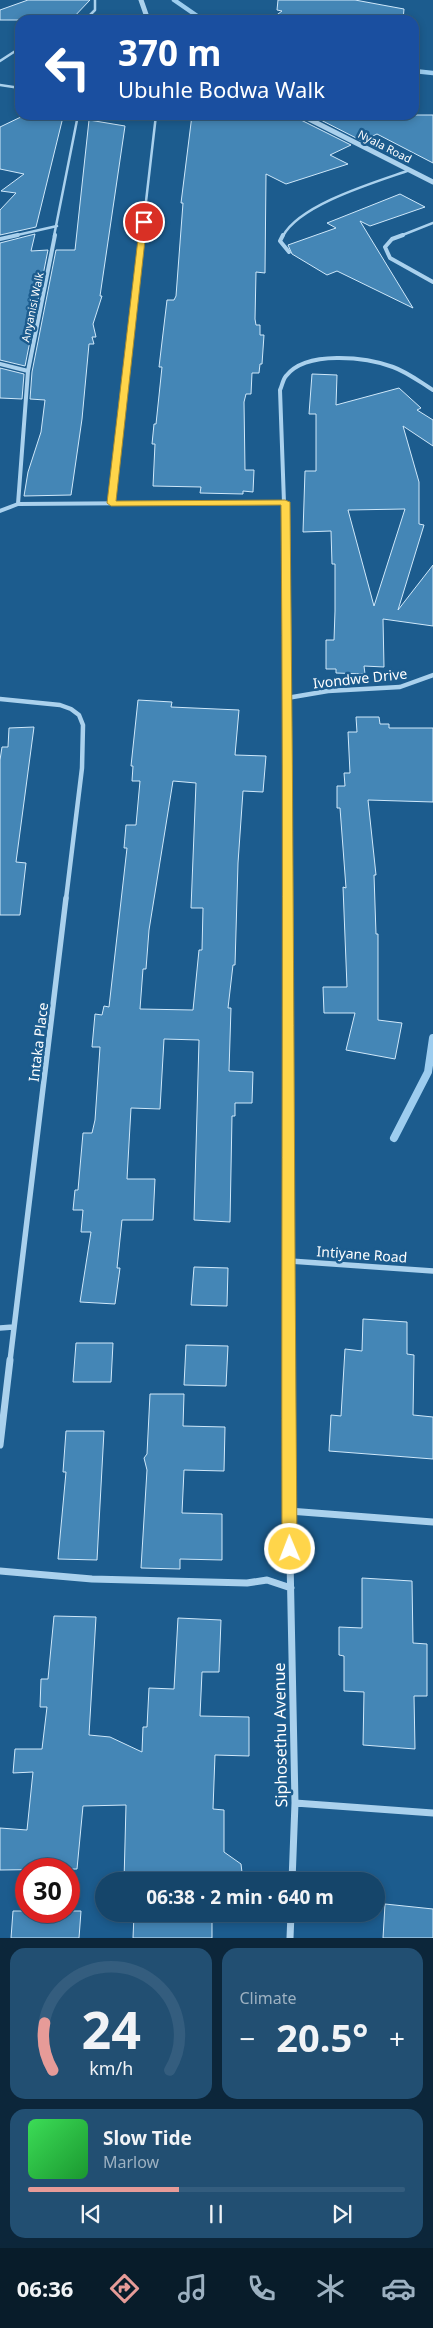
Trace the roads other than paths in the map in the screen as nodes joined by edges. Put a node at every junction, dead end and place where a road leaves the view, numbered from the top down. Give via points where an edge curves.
1 (95, 0) edge
2 (141, 0) edge
3 (90, 15) edge
4 (146, 15) edge
5 (15, 51) edge
6 (0, 61) edge
7 (0, 85) edge
8 (15, 87) edge
9 (77, 120) edge
10 (155, 120) edge
11 (311, 120) edge
12 (410, 170) junction
13 (433, 182) edge
14 (433, 223) edge
15 (57, 226) junction
16 (0, 239) edge
17 (289, 252) dead end
18 (433, 282) edge
19 (0, 364) edge
20 (28, 371) junction
21 (433, 390) edge
22 (285, 502) junction
23 (111, 503) junction
24 (18, 504) junction
25 (0, 511) edge
26 (433, 676) edge
27 (287, 698) junction
28 (0, 700) edge
29 (9, 702) junction
30 (0, 706) edge
31 (290, 1261) junction
32 (433, 1271) edge
33 (13, 1327) junction
34 (0, 1328) edge
35 (0, 1444) edge
36 (289, 1511) junction
37 (433, 1522) edge
38 (0, 1571) edge
39 (291, 1588) junction
40 (295, 1803) junction
41 (433, 1813) edge
42 (292, 1872) edge
43 (291, 1922) edge
44 (290, 1938) edge

1 - 3 street via 95,10
2 - 4 street
5 - 6 street
7 - 8 street
9 - 15 street, Anyanisi Walk
10 - 23 street
11 - 12 street, Nyala Road
12 - 13 street, Nyala Road
12 - 17 street via 339,197 293,222 280,238 282,246
14 - 18 street via 392,239 385,247 390,258
15 - 16 street
15 - 20 street, Anyanisi Walk
19 - 20 street
20 - 24 street, Anyanisi Walk
21 - 22 street, Siphosethu Avenue via 404,372 377,362 332,358 304,364 290,373 280,390
22 - 23 street
22 - 27 street, Siphosethu Avenue
23 - 24 street
24 - 25 street
26 - 27 street, Ivondwe Drive via 405,686 339,690
27 - 31 street, Siphosethu Avenue
28 - 29 street, Intaka Place
29 - 30 street, Intaka Place
29 - 33 street, Intaka Place via 70,708 83,722 84,735
31 - 32 street, Intiyane Road
31 - 36 street, Siphosethu Avenue
33 - 34 street
33 - 35 street, Intaka Place
36 - 37 street
36 - 39 street, Siphosethu Avenue
38 - 39 street via 92,1579 247,1583 267,1580
39 - 40 street, Siphosethu Avenue
40 - 41 street
40 - 42 street, Siphosethu Avenue
43 - 44 street

